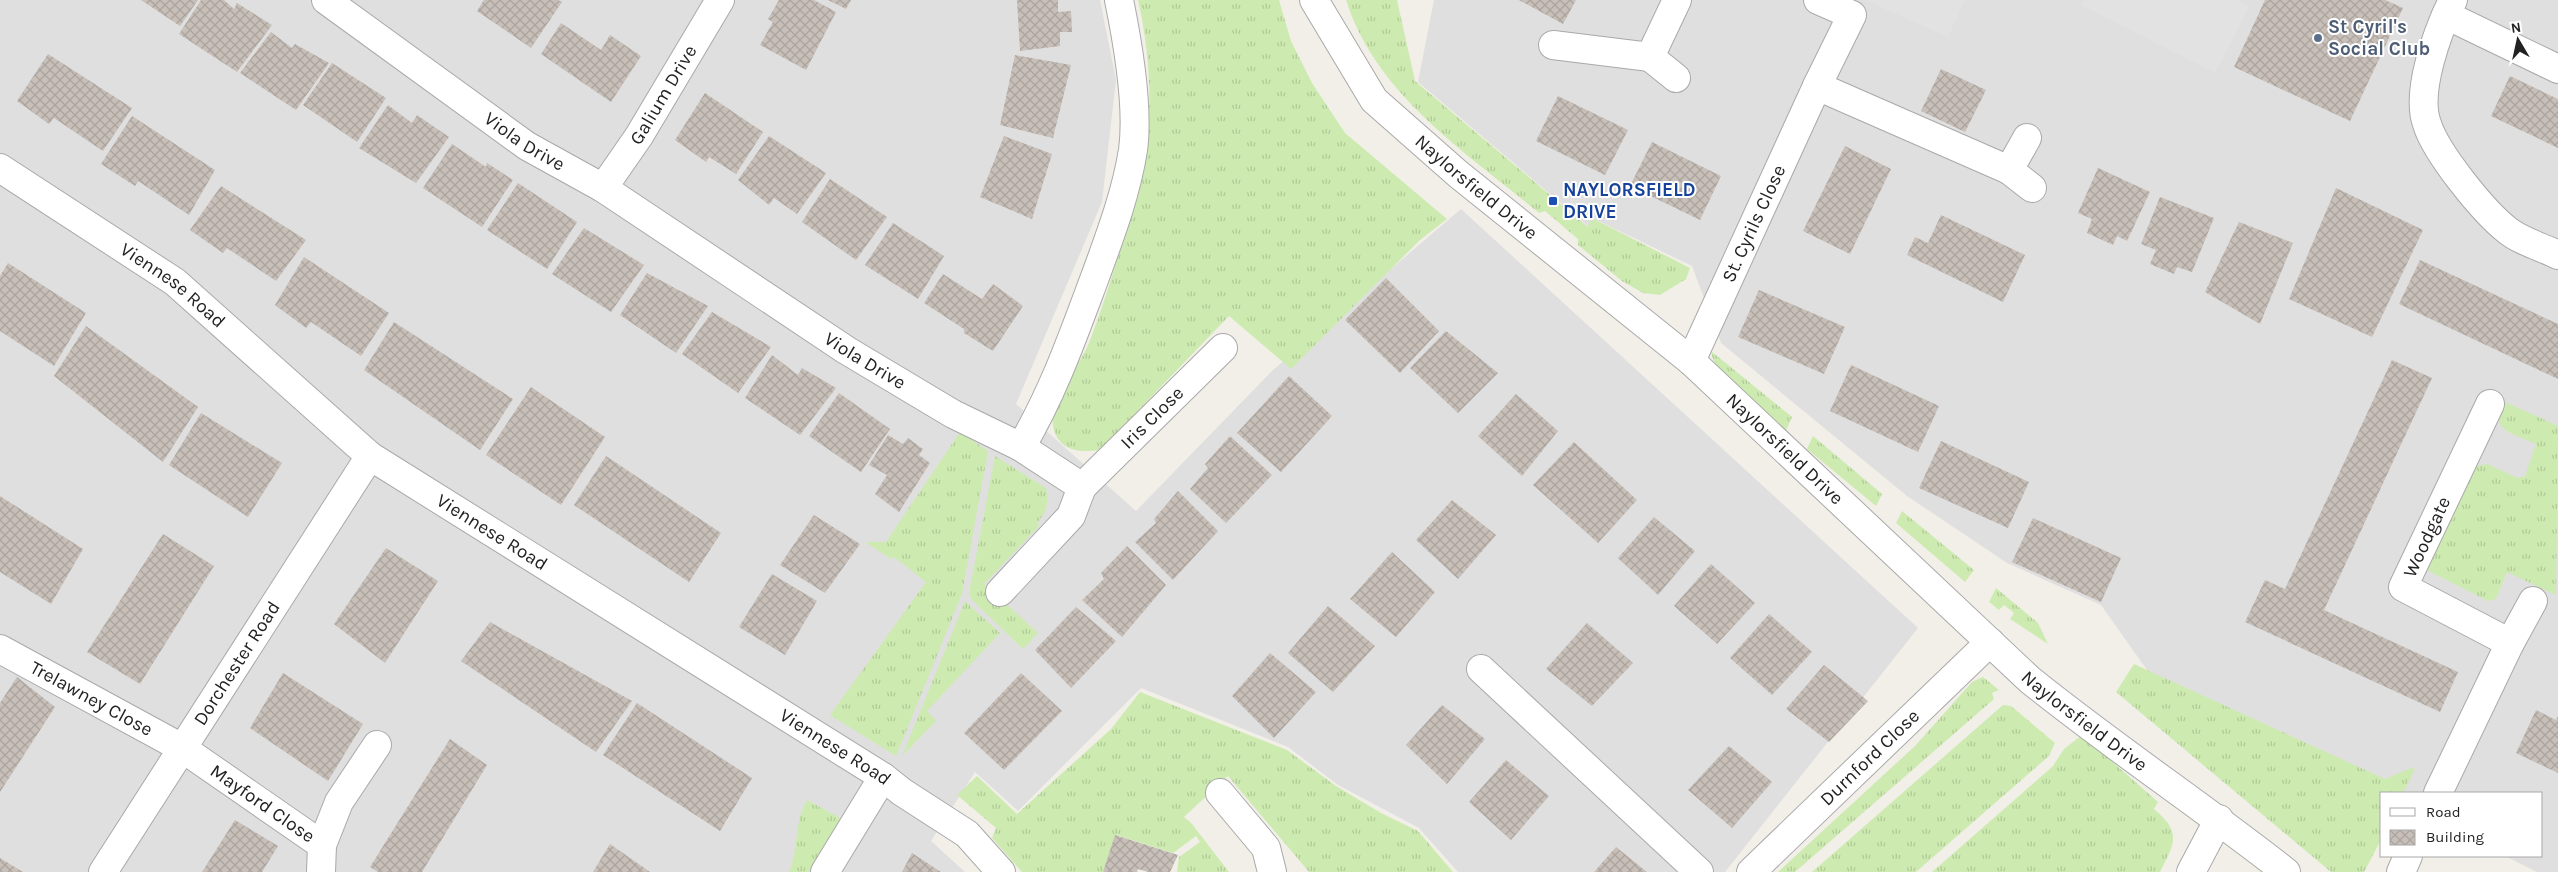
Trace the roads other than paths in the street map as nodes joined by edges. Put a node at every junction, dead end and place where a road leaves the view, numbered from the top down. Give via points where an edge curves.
1 (326, 0) edge
2 (720, 0) edge
3 (1119, 0) edge
4 (1314, 0) edge
5 (1677, 0) edge
6 (1818, 0) edge
7 (2449, 7) edge
8 (1553, 45) dead end
9 (1650, 57) junction
10 (2558, 69) edge
11 (1676, 78) dead end
12 (1817, 86) junction
13 (2027, 138) dead end
14 (0, 168) edge
15 (2009, 170) junction
16 (603, 188) junction
17 (2032, 188) dead end
18 (2558, 255) edge
19 (1222, 348) dead end
20 (1691, 361) junction
21 (2490, 404) dead end
22 (1021, 447) junction
23 (370, 456) junction
24 (1082, 487) junction
25 (1000, 592) dead end
26 (2533, 601) dead end
27 (1990, 642) junction
28 (2510, 643) junction
29 (0, 649) edge
30 (1481, 669) dead end
31 (377, 745) dead end
32 (182, 748) junction
33 (883, 777) junction
34 (2438, 792) edge
35 (1220, 793) dead end
36 (2219, 819) junction
37 (322, 845) junction
38 (2408, 857) edge
39 (103, 872) edge
40 (321, 872) edge
41 (824, 872) edge
42 (1001, 872) edge
43 (1272, 872) edge
44 (1700, 872) edge
45 (1751, 872) edge
46 (2191, 872) edge
47 (2286, 872) edge
48 (2401, 872) edge

1 - 16 street, Viola Drive via 527,146
2 - 16 street, Galium Drive via 639,136
3 - 22 street via 1133,90 1133,149 1118,213 1066,357 1043,410
4 - 20 street, Naylorsfield Drive via 1374,100 1458,174
5 - 9 street
6 - 12 street, St. Cyrils Close via 1852,15
7 - 10 street
7 - 18 street via 2434,47 2424,89 2426,124 2477,200 2507,231
8 - 9 street
9 - 11 street
12 - 15 street
12 - 20 street, St. Cyrils Close
13 - 15 street
14 - 23 street, Viennese Road via 175,282
15 - 17 street
16 - 22 street, Viola Drive via 846,350 953,414
19 - 24 street, Iris Close
20 - 27 street, Naylorsfield Drive
21 - 28 street, Woodgate via 2403,587
22 - 24 street
23 - 32 street, Dorchester Road
23 - 33 street, Viennese Road
24 - 25 street, Iris Close via 1071,516
26 - 28 street
27 - 36 street, Naylorsfield Drive via 2071,713
27 - 45 street, Durnford Close
28 - 34 street
29 - 32 street, Trelawney Close
30 - 44 street
31 - 37 street, Mayford Close via 339,802
32 - 37 street, Mayford Close
32 - 39 street, Dorchester Road
33 - 41 street
33 - 42 street, Viennese Road via 967,834
35 - 43 street via 1266,848
36 - 46 street
36 - 47 street, Naylorsfield Drive
37 - 40 street
38 - 48 street

